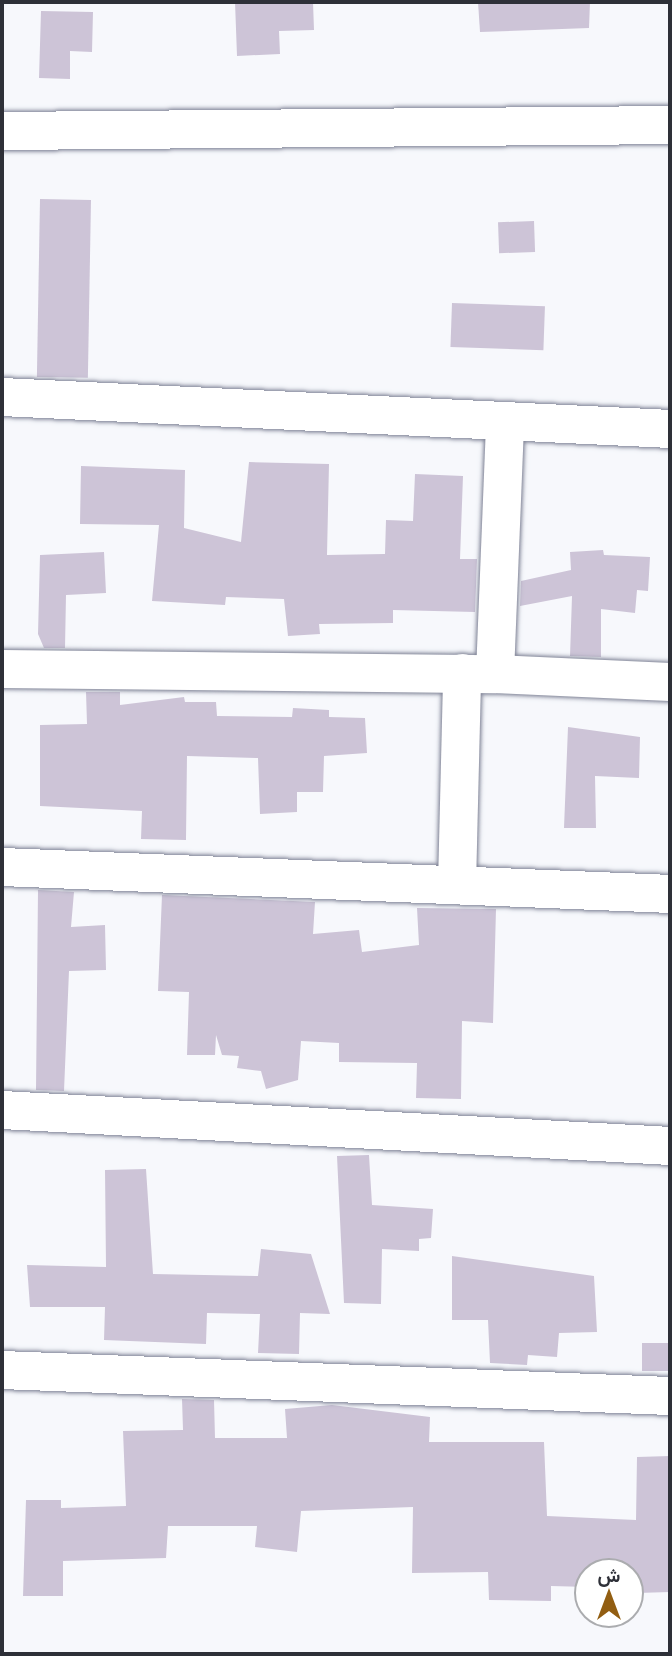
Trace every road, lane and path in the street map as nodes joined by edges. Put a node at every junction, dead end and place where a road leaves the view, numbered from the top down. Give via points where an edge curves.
1 (670, 125) edge
2 (2, 131) edge
3 (2, 397) edge
4 (505, 424) junction
5 (670, 429) edge
6 (2, 669) edge
7 (478, 673) junction
8 (670, 682) edge
9 (2, 867) edge
10 (457, 885) junction
11 (670, 894) edge
12 (2, 1110) edge
13 (670, 1146) edge
14 (2, 1370) edge
15 (670, 1396) edge

1 - 2 street
3 - 4 street
4 - 5 street
4 - 7 street
6 - 7 street
7 - 8 street
7 - 10 street
9 - 10 street
10 - 11 street
12 - 13 street
14 - 15 street

